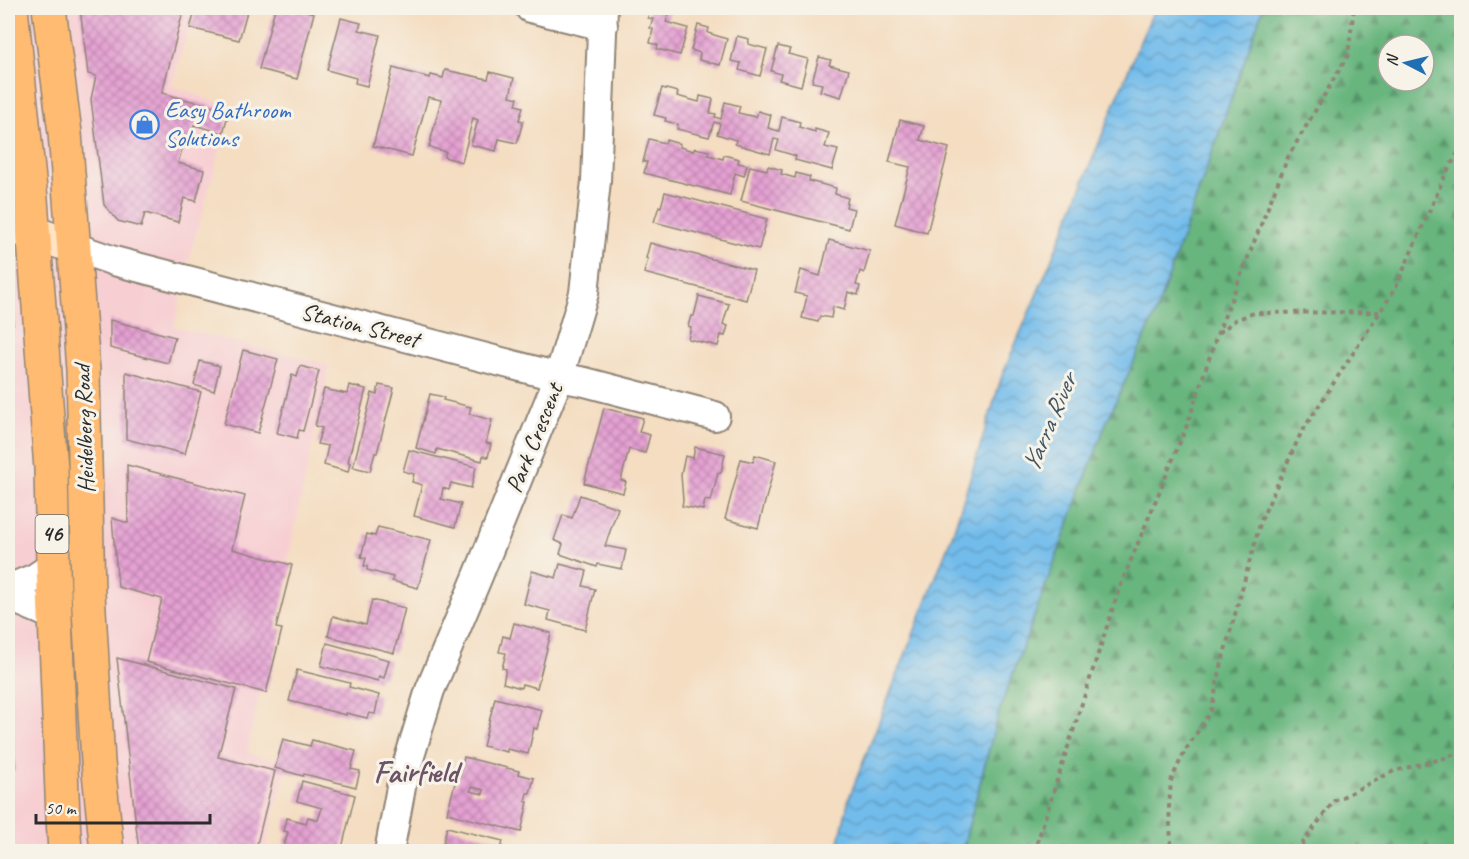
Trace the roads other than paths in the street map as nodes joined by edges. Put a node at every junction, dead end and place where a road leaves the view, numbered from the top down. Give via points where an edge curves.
1 (11, 8) edge
2 (49, 8) edge
3 (530, 8) edge
4 (603, 17) edge
5 (16, 138) edge
6 (21, 229) edge
7 (74, 247) junction
8 (559, 377) junction
9 (715, 416) dead end
10 (53, 566) junction
11 (8, 589) edge
12 (8, 596) edge
13 (55, 616) junction
14 (65, 852) edge
15 (107, 852) edge
16 (389, 852) edge

1 - 5 main road, Heidelberg Road / 46
2 - 7 main road, Heidelberg Road / 46
3 - 4 street
4 - 8 street, Park Crescent via 596,181 584,293
5 - 6 main road, Heidelberg Road / 46
6 - 7 main road, Station Street
6 - 10 main road, Heidelberg Road / 46 via 51,469
7 - 8 street, Station Street via 114,261
7 - 15 main road, Heidelberg Road / 46 via 83,370 90,627
8 - 9 street, Station Street
8 - 16 street, Park Crescent via 430,690 402,782
10 - 11 street
10 - 13 main road, Heidelberg Road / 46
12 - 13 street
13 - 14 main road, Heidelberg Road / 46

